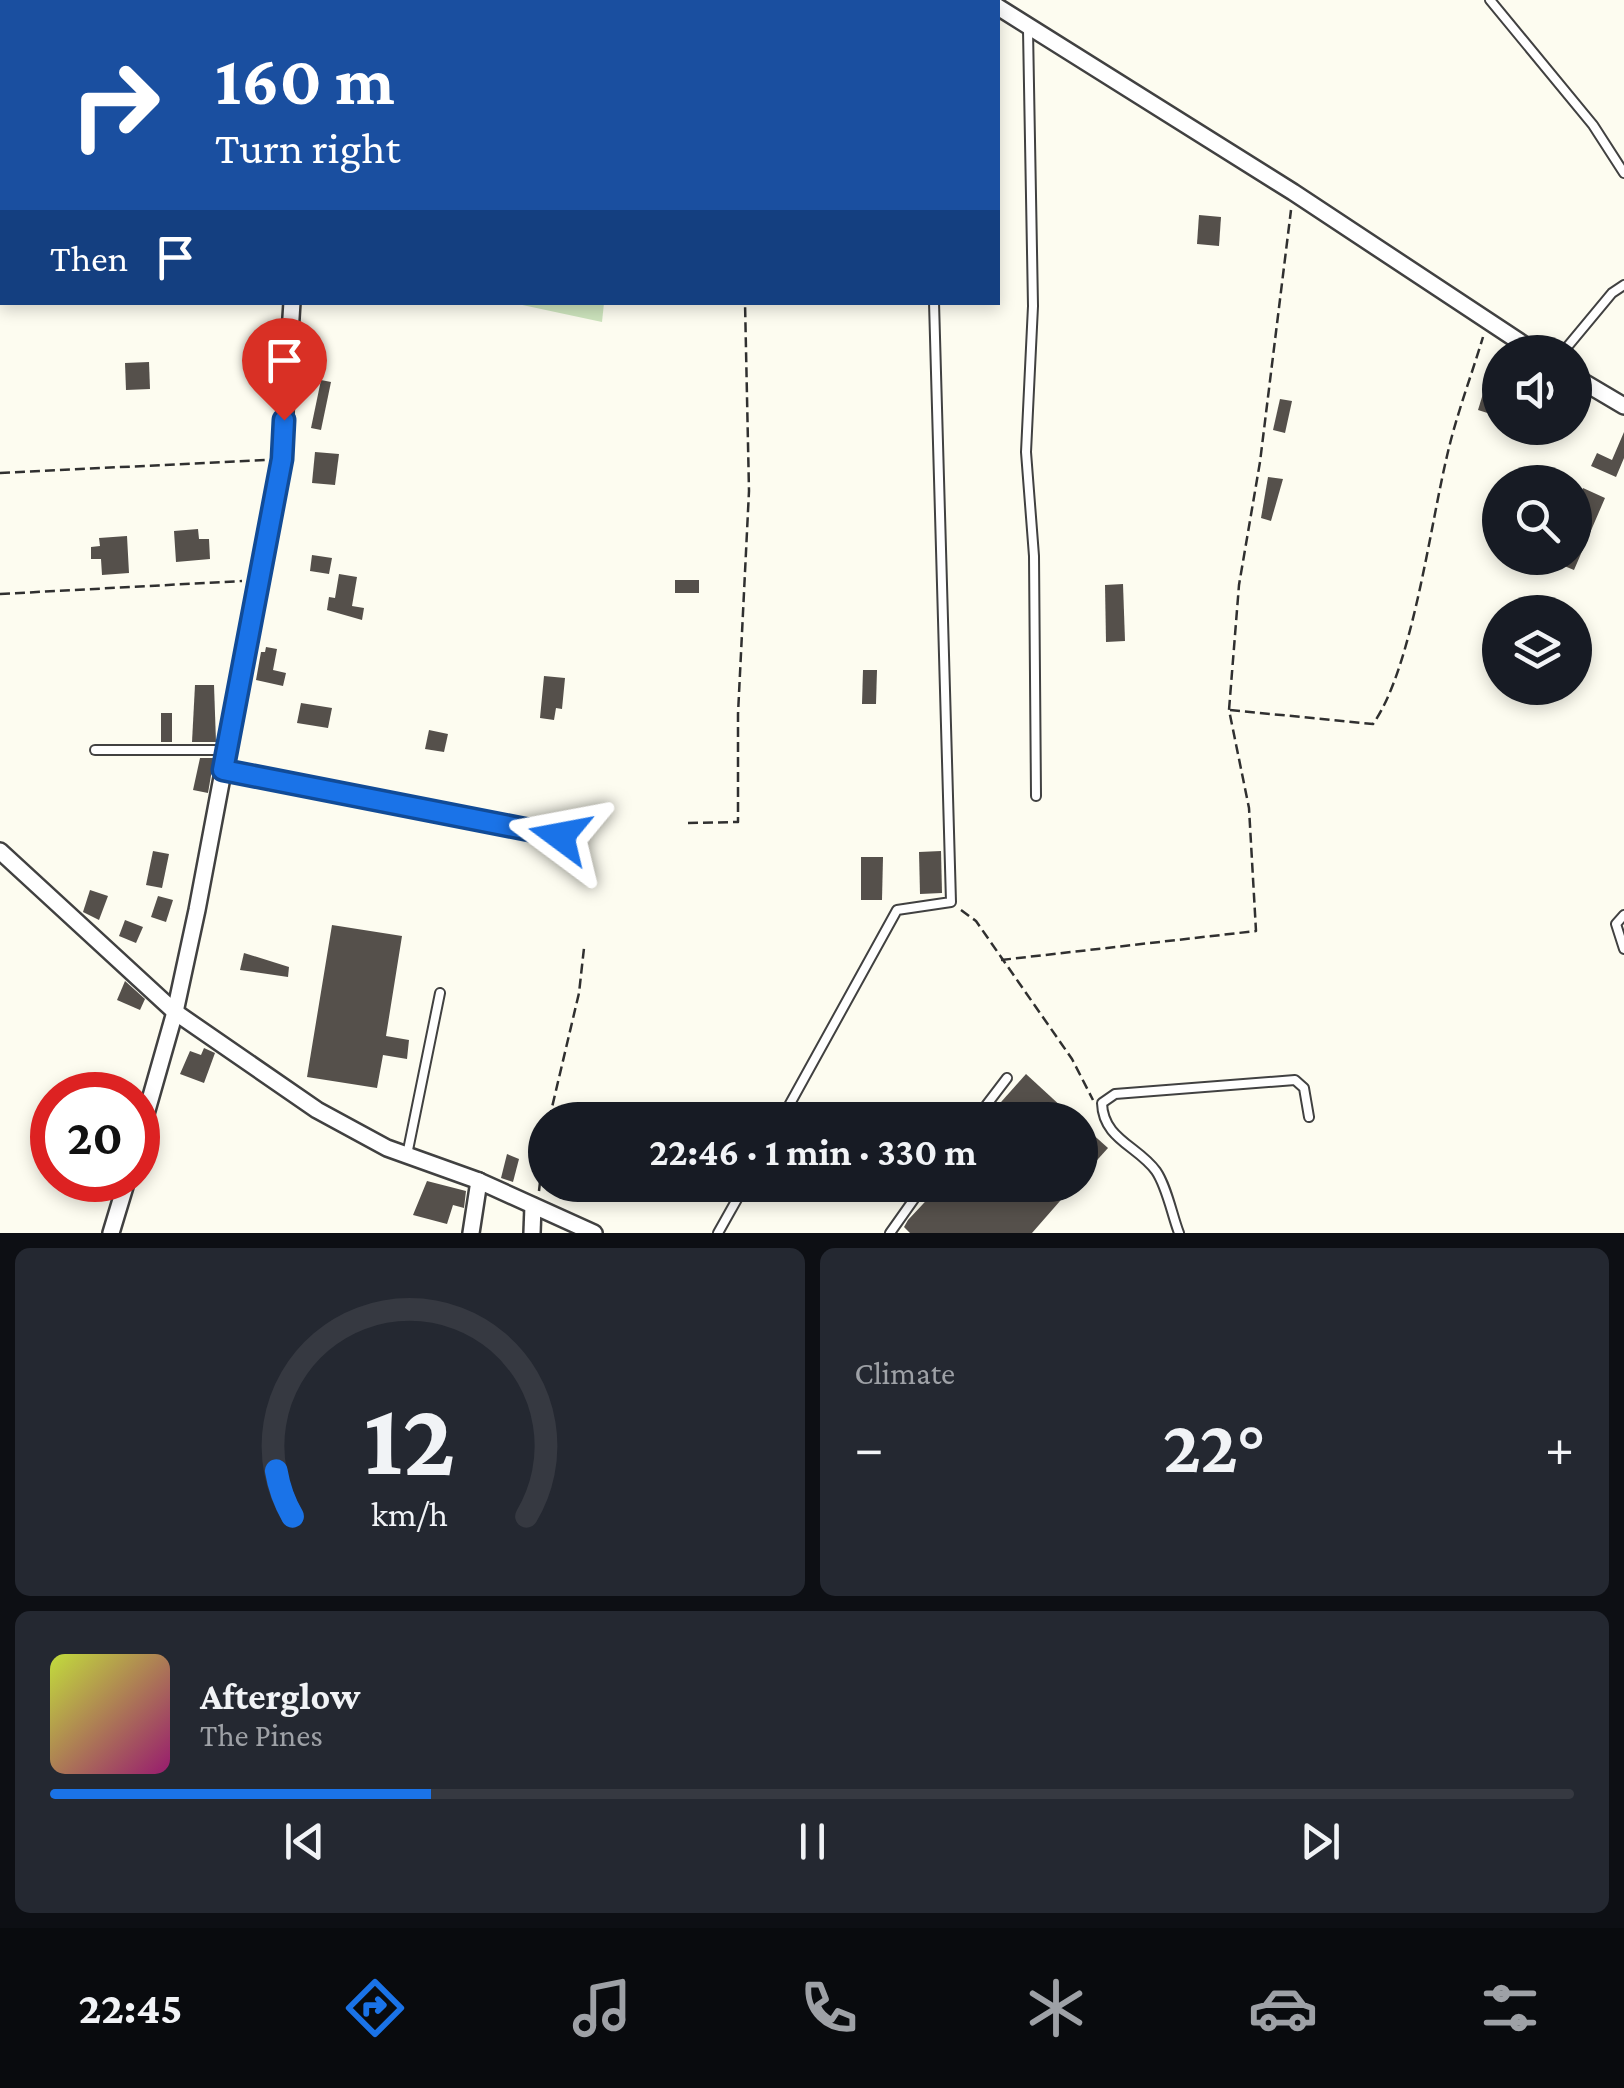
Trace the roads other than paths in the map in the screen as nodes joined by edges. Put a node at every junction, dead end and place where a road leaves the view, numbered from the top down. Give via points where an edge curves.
1 (1490, 0) edge
2 (1000, 9) edge
3 (1028, 30) junction
4 (1624, 173) edge
5 (1624, 286) edge
6 (292, 305) edge
7 (934, 305) edge
8 (1508, 335) edge
9 (1577, 335) edge
10 (1592, 387) edge
11 (1624, 406) edge
12 (95, 750) dead end
13 (227, 750) junction
14 (223, 770) junction
15 (1036, 796) dead end
16 (560, 836) dead end
17 (0, 851) edge
18 (1624, 915) edge
19 (1624, 950) edge
20 (440, 993) dead end
21 (175, 1012) junction
22 (158, 1072) edge
23 (1007, 1078) dead end
24 (791, 1102) edge
25 (988, 1102) edge
26 (1309, 1117) dead end
27 (407, 1155) junction
28 (480, 1181) junction
29 (120, 1202) edge
30 (735, 1202) edge
31 (912, 1202) edge
32 (536, 1206) junction
33 (111, 1233) edge
34 (471, 1233) edge
35 (532, 1233) edge
36 (594, 1233) edge
37 (718, 1233) edge
38 (890, 1233) edge
39 (1179, 1233) edge

1 - 4 lane
2 - 3 street
3 - 8 street via 1293,192
3 - 15 lane via 1034,306 1026,452
5 - 9 lane
6 - 13 street via 282,459
7 - 24 lane via 951,902 897,910
10 - 11 street
12 - 13 lane
13 - 14 street
14 - 16 lane
14 - 21 street
17 - 21 street
18 - 19 lane via 1616,924
20 - 27 lane
21 - 22 street
21 - 27 street via 317,1110
23 - 25 lane
26 - 39 lane via 1296,1080 1115,1094 1102,1104 1102,1118 1156,1172
27 - 28 street
28 - 32 street
28 - 34 street
29 - 33 street
30 - 37 lane
31 - 38 lane
32 - 35 street
32 - 36 street

